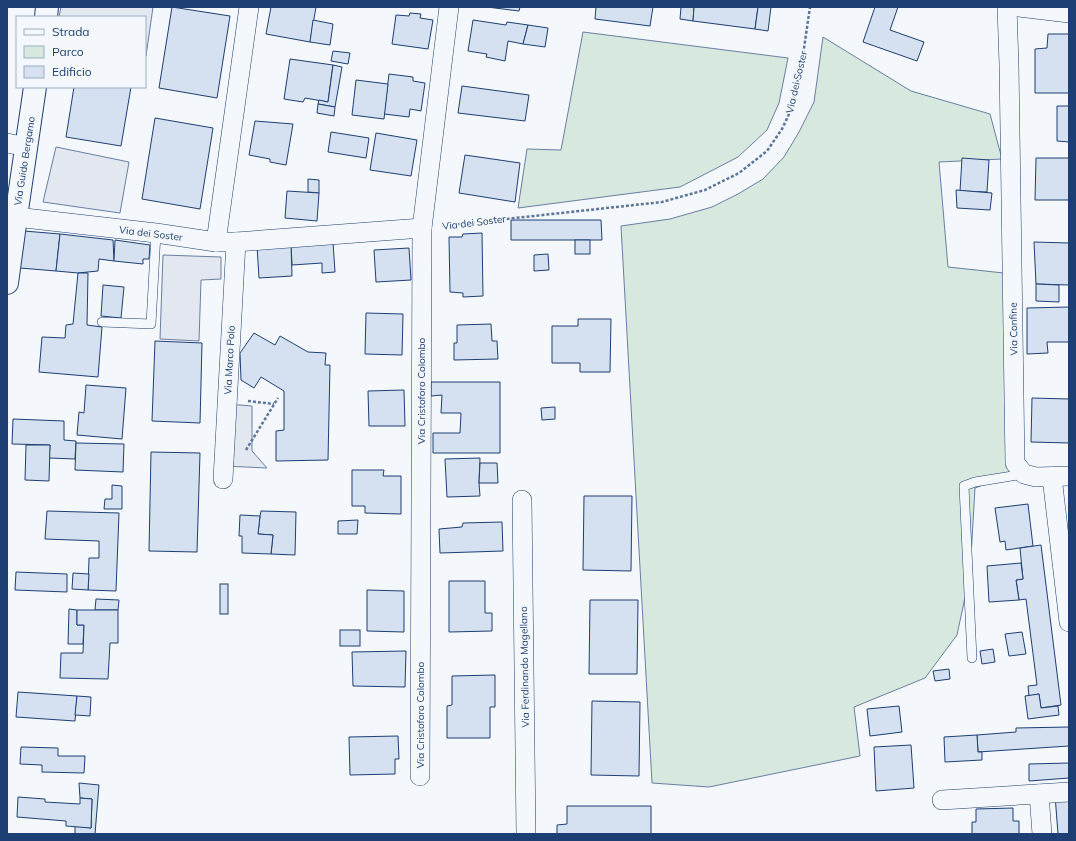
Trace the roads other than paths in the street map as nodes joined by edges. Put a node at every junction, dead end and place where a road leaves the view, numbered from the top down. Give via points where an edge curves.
1 (249, 7) edge
2 (449, 7) edge
3 (1007, 7) edge
4 (1019, 7) edge
5 (1061, 11) edge
6 (35, 88) edge
7 (17, 145) edge
8 (16, 217) junction
9 (422, 228) junction
10 (156, 234) junction
11 (216, 242) junction
12 (236, 242) junction
13 (7, 283) edge
14 (102, 322) dead end
15 (1024, 474) junction
16 (1061, 476) edge
17 (224, 479) dead end
18 (522, 500) dead end
19 (1069, 622) edge
20 (972, 658) dead end
21 (420, 776) dead end
22 (1069, 792) edge
23 (1040, 794) junction
24 (942, 800) dead end
25 (526, 834) edge
26 (1042, 834) edge

1 - 11 street
2 - 9 street, Via Cristoforo Colombo
3 - 15 street, Via Confine via 1015,463
4 - 5 street
6 - 7 main road, Via Guido Bergamo
7 - 8 main road, Via Guido Bergamo
8 - 10 street, Via dei Soster
8 - 13 main road, Via Guido Bergamo
9 - 12 street, Via dei Soster
9 - 21 street, Via Cristoforo Colombo
10 - 11 street, Via dei Soster
10 - 14 lane via 151,324
11 - 12 street, Via dei Soster
12 - 17 street, Via Marco Polo
15 - 16 street via 1036,477
15 - 20 lane via 964,486
16 - 19 street
18 - 25 street, Via Ferdinando Magellano
22 - 23 street
23 - 24 street
23 - 26 street

